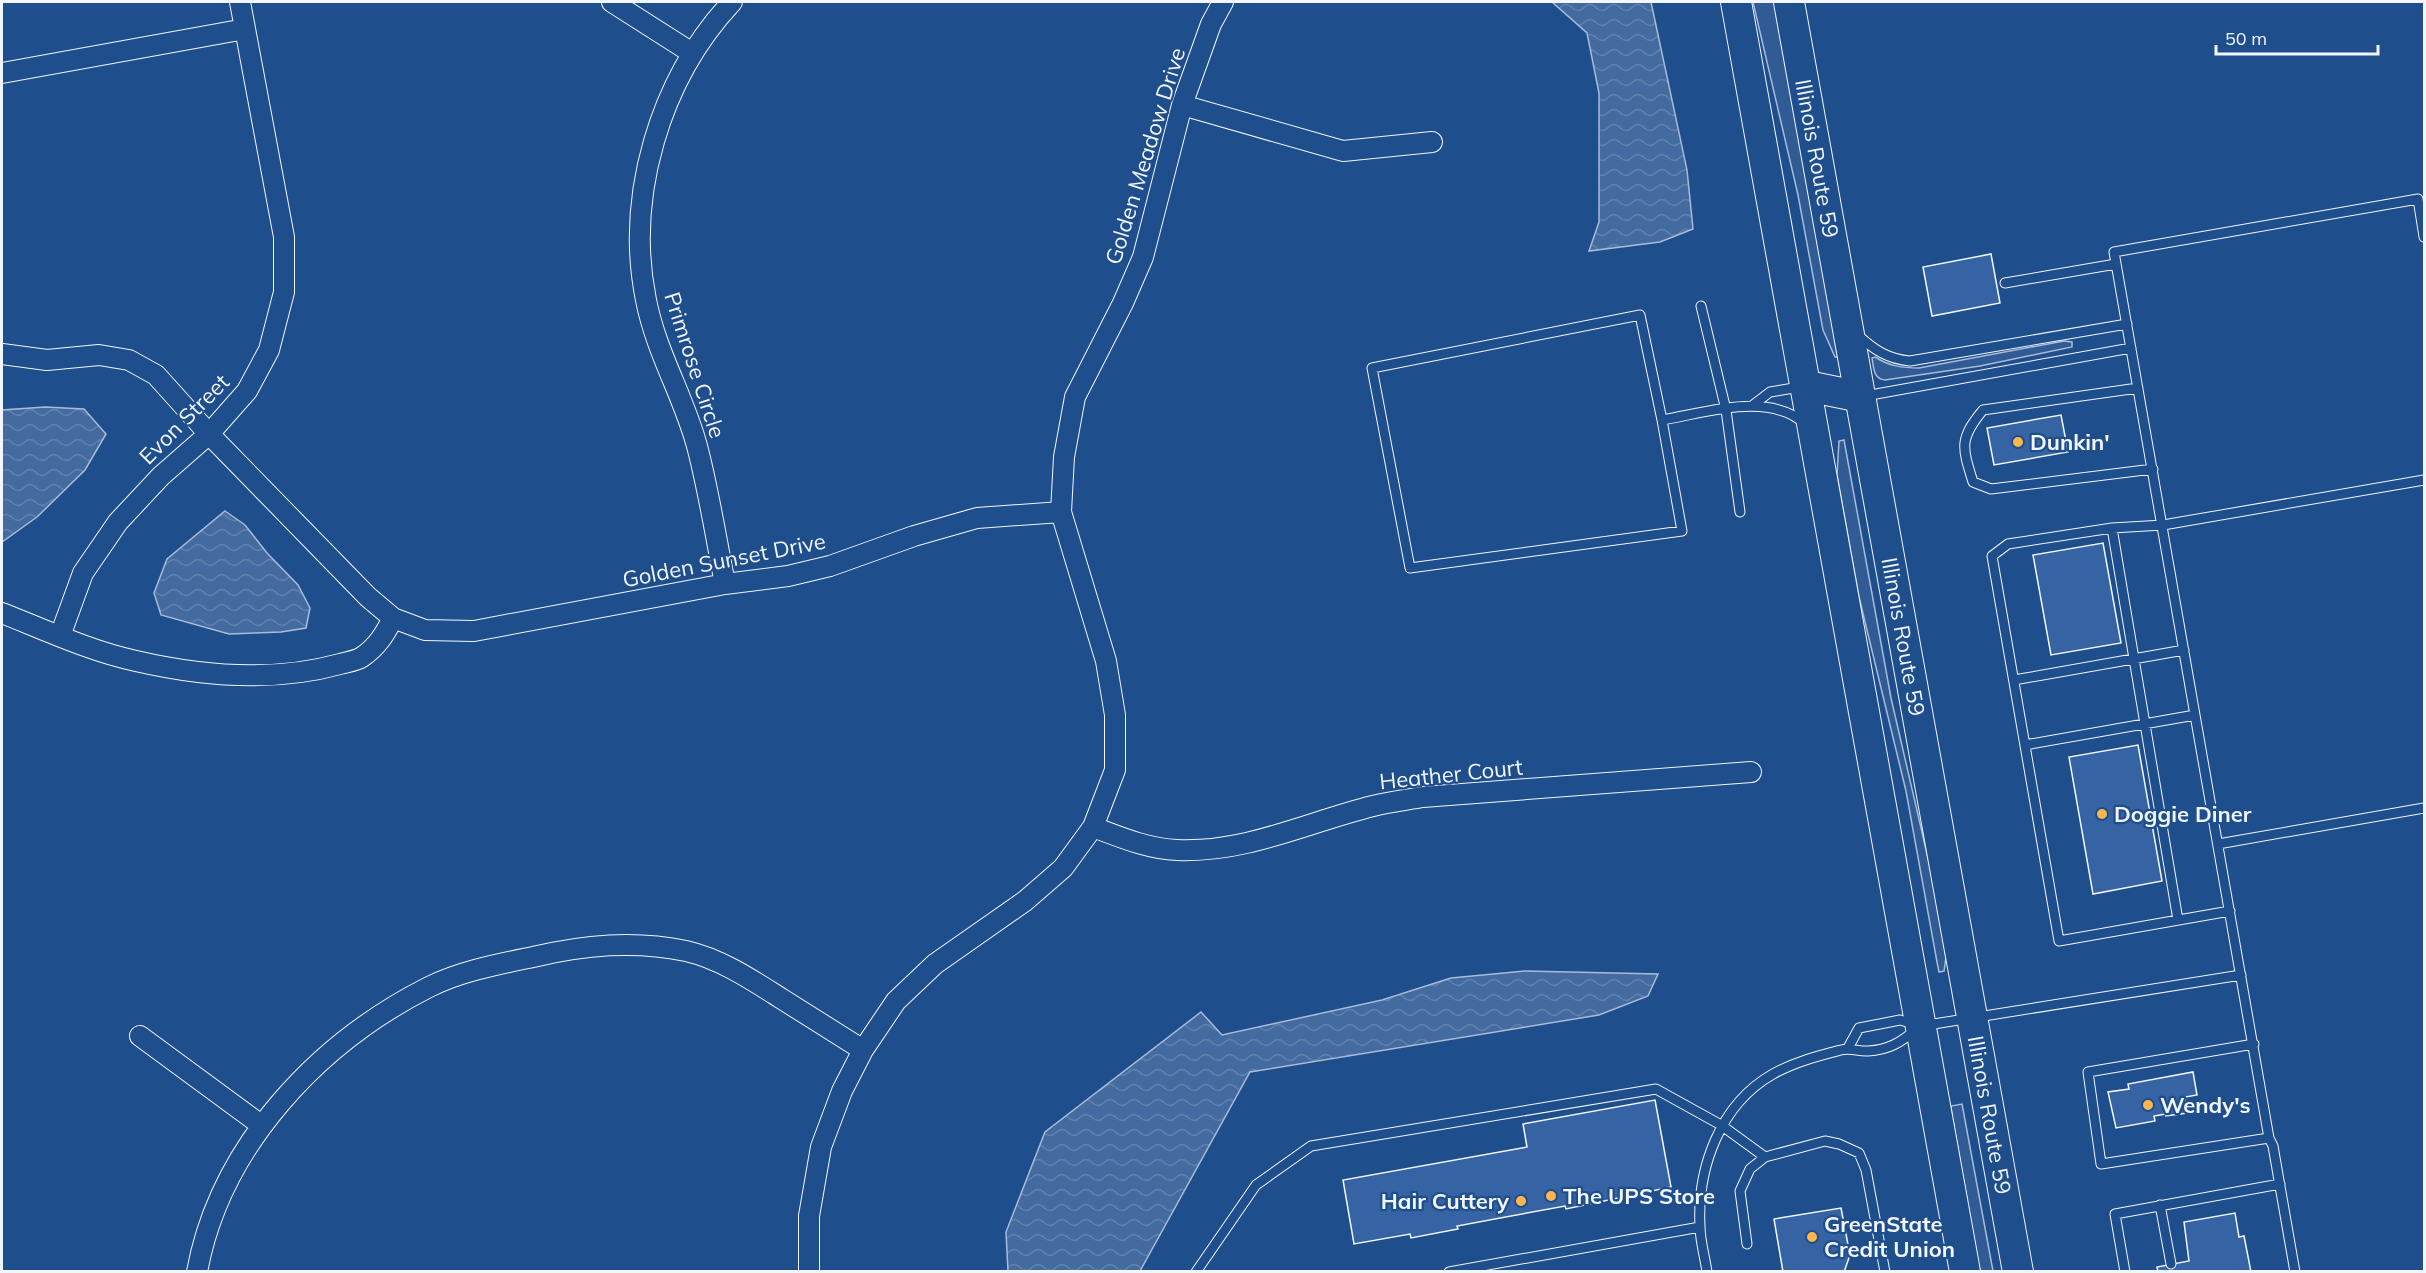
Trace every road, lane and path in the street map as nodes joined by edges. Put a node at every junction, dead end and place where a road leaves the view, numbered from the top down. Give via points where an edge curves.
1 (240, 2) edge
2 (612, 2) edge
3 (732, 2) edge
4 (1223, 2) edge
5 (1736, 2) edge
6 (1789, 2) edge
7 (245, 29) junction
8 (692, 53) junction
9 (2, 73) edge
10 (1182, 105) junction
11 (1432, 142) dead end
12 (2421, 198) edge
13 (2424, 237) edge
14 (2116, 264) junction
15 (2005, 283) dead end
16 (1701, 306) dead end
17 (2127, 324) junction
18 (1848, 327) junction
19 (2131, 348) junction
20 (2, 354) edge
21 (1807, 386) junction
22 (2138, 388) junction
23 (1861, 397) junction
24 (1753, 405) junction
25 (1726, 410) junction
26 (1662, 420) junction
27 (209, 434) junction
28 (1815, 434) junction
29 (2153, 469) junction
30 (2424, 480) edge
31 (1061, 512) junction
32 (1740, 512) dead end
33 (2163, 525) junction
34 (2112, 528) junction
35 (725, 584) junction
36 (2, 613) edge
37 (393, 618) junction
38 (60, 636) junction
39 (2184, 650) junction
40 (2134, 659) junction
41 (2014, 680) junction
42 (2195, 715) junction
43 (2145, 724) junction
44 (2025, 745) junction
45 (1751, 772) dead end
46 (2424, 808) edge
47 (1093, 827) junction
48 (2218, 844) junction
49 (2230, 911) junction
50 (2178, 920) junction
51 (2241, 975) junction
52 (1973, 1018) junction
53 (1921, 1026) junction
54 (140, 1036) dead end
55 (2254, 1044) junction
56 (1848, 1048) junction
57 (863, 1050) junction
58 (261, 1125) junction
59 (1721, 1125) junction
60 (2269, 1138) junction
61 (1766, 1157) junction
62 (2280, 1184) junction
63 (2160, 1205) junction
64 (1700, 1227) junction
65 (1747, 1244) dead end
66 (2171, 1264) dead end
67 (198, 1272) edge
68 (809, 1272) edge
69 (1196, 1272) edge
70 (1449, 1272) edge
71 (1707, 1272) edge
72 (1885, 1272) edge
73 (1965, 1272) edge
74 (2018, 1272) edge
75 (2125, 1272) edge
76 (2295, 1272) edge

1 - 7 street, Evon Street
2 - 8 street
3 - 8 street, Primrose Circle
4 - 10 street, Golden Meadow Drive via 1211,24
5 - 21 main road
6 - 18 main road, Illinois Route 59
7 - 9 street
7 - 27 street, Evon Street via 284,237 284,292 268,350 247,391
8 - 35 street, Primrose Circle via 661,117 644,183 641,247 646,300 662,356 697,444
10 - 11 street via 1343,151
10 - 31 street, Golden Meadow Drive via 1143,257 1075,397 1064,457
12 - 13 lane
12 - 14 lane via 2114,252
14 - 15 lane
14 - 17 lane
16 - 25 lane
17 - 18 lane via 1910,361 1881,354
17 - 19 lane
18 - 23 main road, Illinois Route 59
19 - 22 lane
19 - 23 lane
20 - 27 street, Golden Sunset Drive via 47,360 99,355 129,360 156,375
21 - 23 main road
21 - 24 lane via 1770,392
21 - 28 main road
22 - 29 lane
22 - 29 lane via 1983,410 1968,428 1963,451 1972,482 1991,489
23 - 52 main road, Illinois Route 59
24 - 25 lane
24 - 28 lane via 1783,410
25 - 26 lane
25 - 32 lane
26 - 26 lane via 1640,315 1372,368 1410,568 1682,531
27 - 37 street, Golden Sunset Drive
27 - 38 street, Evon Street via 161,476 118,522 83,573
28 - 53 main road
29 - 33 lane
30 - 33 lane
31 - 35 street, Golden Sunset Drive via 977,518 830,566
31 - 47 street, Golden Meadow Drive via 1106,661 1115,715 1115,770
33 - 34 lane
33 - 39 lane
34 - 40 lane
34 - 41 lane via 2008,544 1992,556
35 - 37 street, Golden Sunset Drive via 474,632 425,630
36 - 38 street
37 - 38 street via 383,639 361,658 326,668 278,674 190,671 134,661
39 - 40 lane
39 - 42 lane
40 - 41 lane
40 - 43 lane
41 - 44 lane
42 - 43 lane
42 - 48 lane
43 - 44 lane
43 - 50 lane
44 - 50 lane via 2059,941
45 - 47 street, Heather Court via 1423,797 1373,806 1255,842 1216,848 1176,850 1134,843
46 - 48 lane
47 - 57 street, Golden Meadow Drive via 1063,868 935,964 896,1001
48 - 49 lane
49 - 50 lane
49 - 51 lane
51 - 52 lane
51 - 55 lane
52 - 53 lane
52 - 74 main road, Illinois Route 59
53 - 56 lane via 1897,1046 1867,1052
53 - 56 lane via 1900,1020 1859,1028
53 - 73 main road
54 - 58 street
55 - 60 lane
55 - 60 lane via 2088,1072 2101,1164
56 - 59 lane via 1806,1059 1772,1075 1745,1096
57 - 58 street via 738,971 688,951 642,944 579,946 487,967 430,986 372,1022 319,1064
57 - 68 street, Golden Meadow Drive via 821,1147 809,1216
58 - 67 street via 223,1188 203,1243
59 - 61 lane
59 - 64 lane via 1702,1183
59 - 69 lane via 1656,1089 1311,1146 1256,1185
60 - 62 lane
61 - 65 lane via 1750,1169 1740,1191
61 - 72 lane via 1825,1141 1859,1153 1866,1170
62 - 63 lane
62 - 76 lane
63 - 66 lane
63 - 75 lane via 2115,1214
64 - 70 lane
64 - 71 lane

